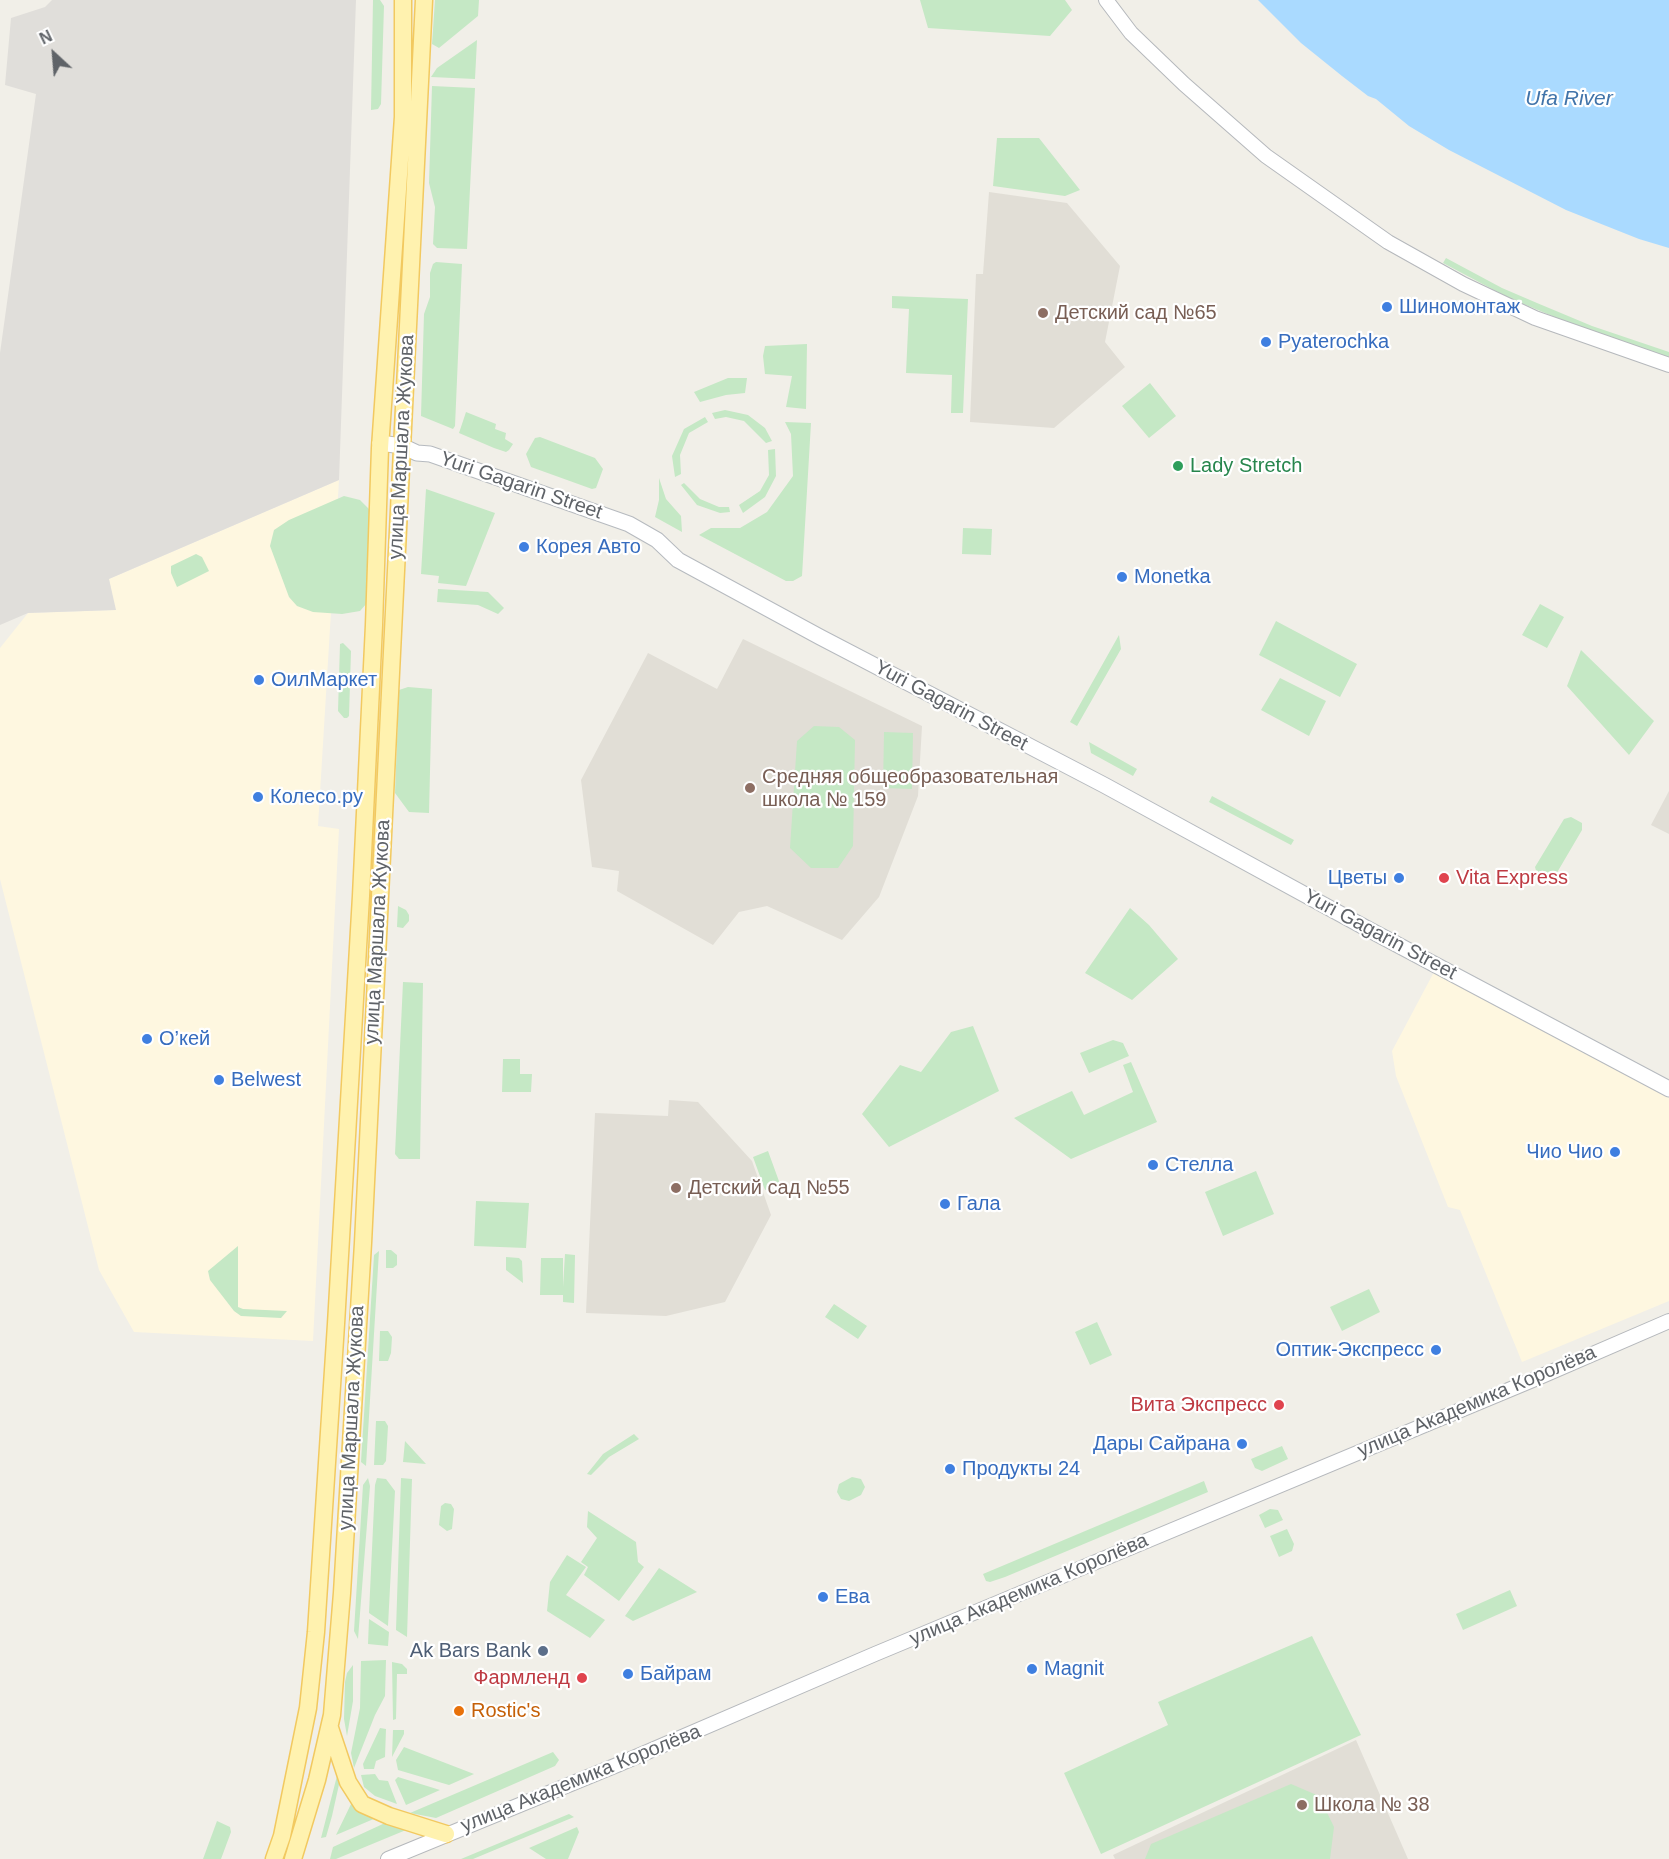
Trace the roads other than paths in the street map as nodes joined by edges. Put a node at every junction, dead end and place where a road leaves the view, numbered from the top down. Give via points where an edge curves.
1 (403, 0) edge
2 (424, 0) edge
3 (1106, 0) edge
4 (1669, 365) edge
5 (380, 443) junction
6 (402, 446) junction
7 (1669, 1089) edge
8 (1669, 1321) edge
9 (330, 1727) junction
10 (446, 1834) junction
11 (274, 1859) edge
12 (293, 1859) edge
13 (388, 1859) edge

1 - 5 main road, улица Маршала Жукова via 403,117
2 - 6 main road, улица Маршала Жукова
3 - 4 street via 1131,33 1258,148 1388,242 1535,318
5 - 6 main road, Yuri Gagarin Street
5 - 11 main road, улица Маршала Жукова via 361,896 316,1632 308,1708
6 - 7 main road, Yuri Gagarin Street via 629,524 657,540 678,560
6 - 9 main road, улица Маршала Жукова via 363,1243
8 - 10 street, улица Академика Королёва
9 - 10 main road via 348,1782 362,1804
9 - 12 main road, улица Маршала Жукова
10 - 13 street, улица Академика Королёва

